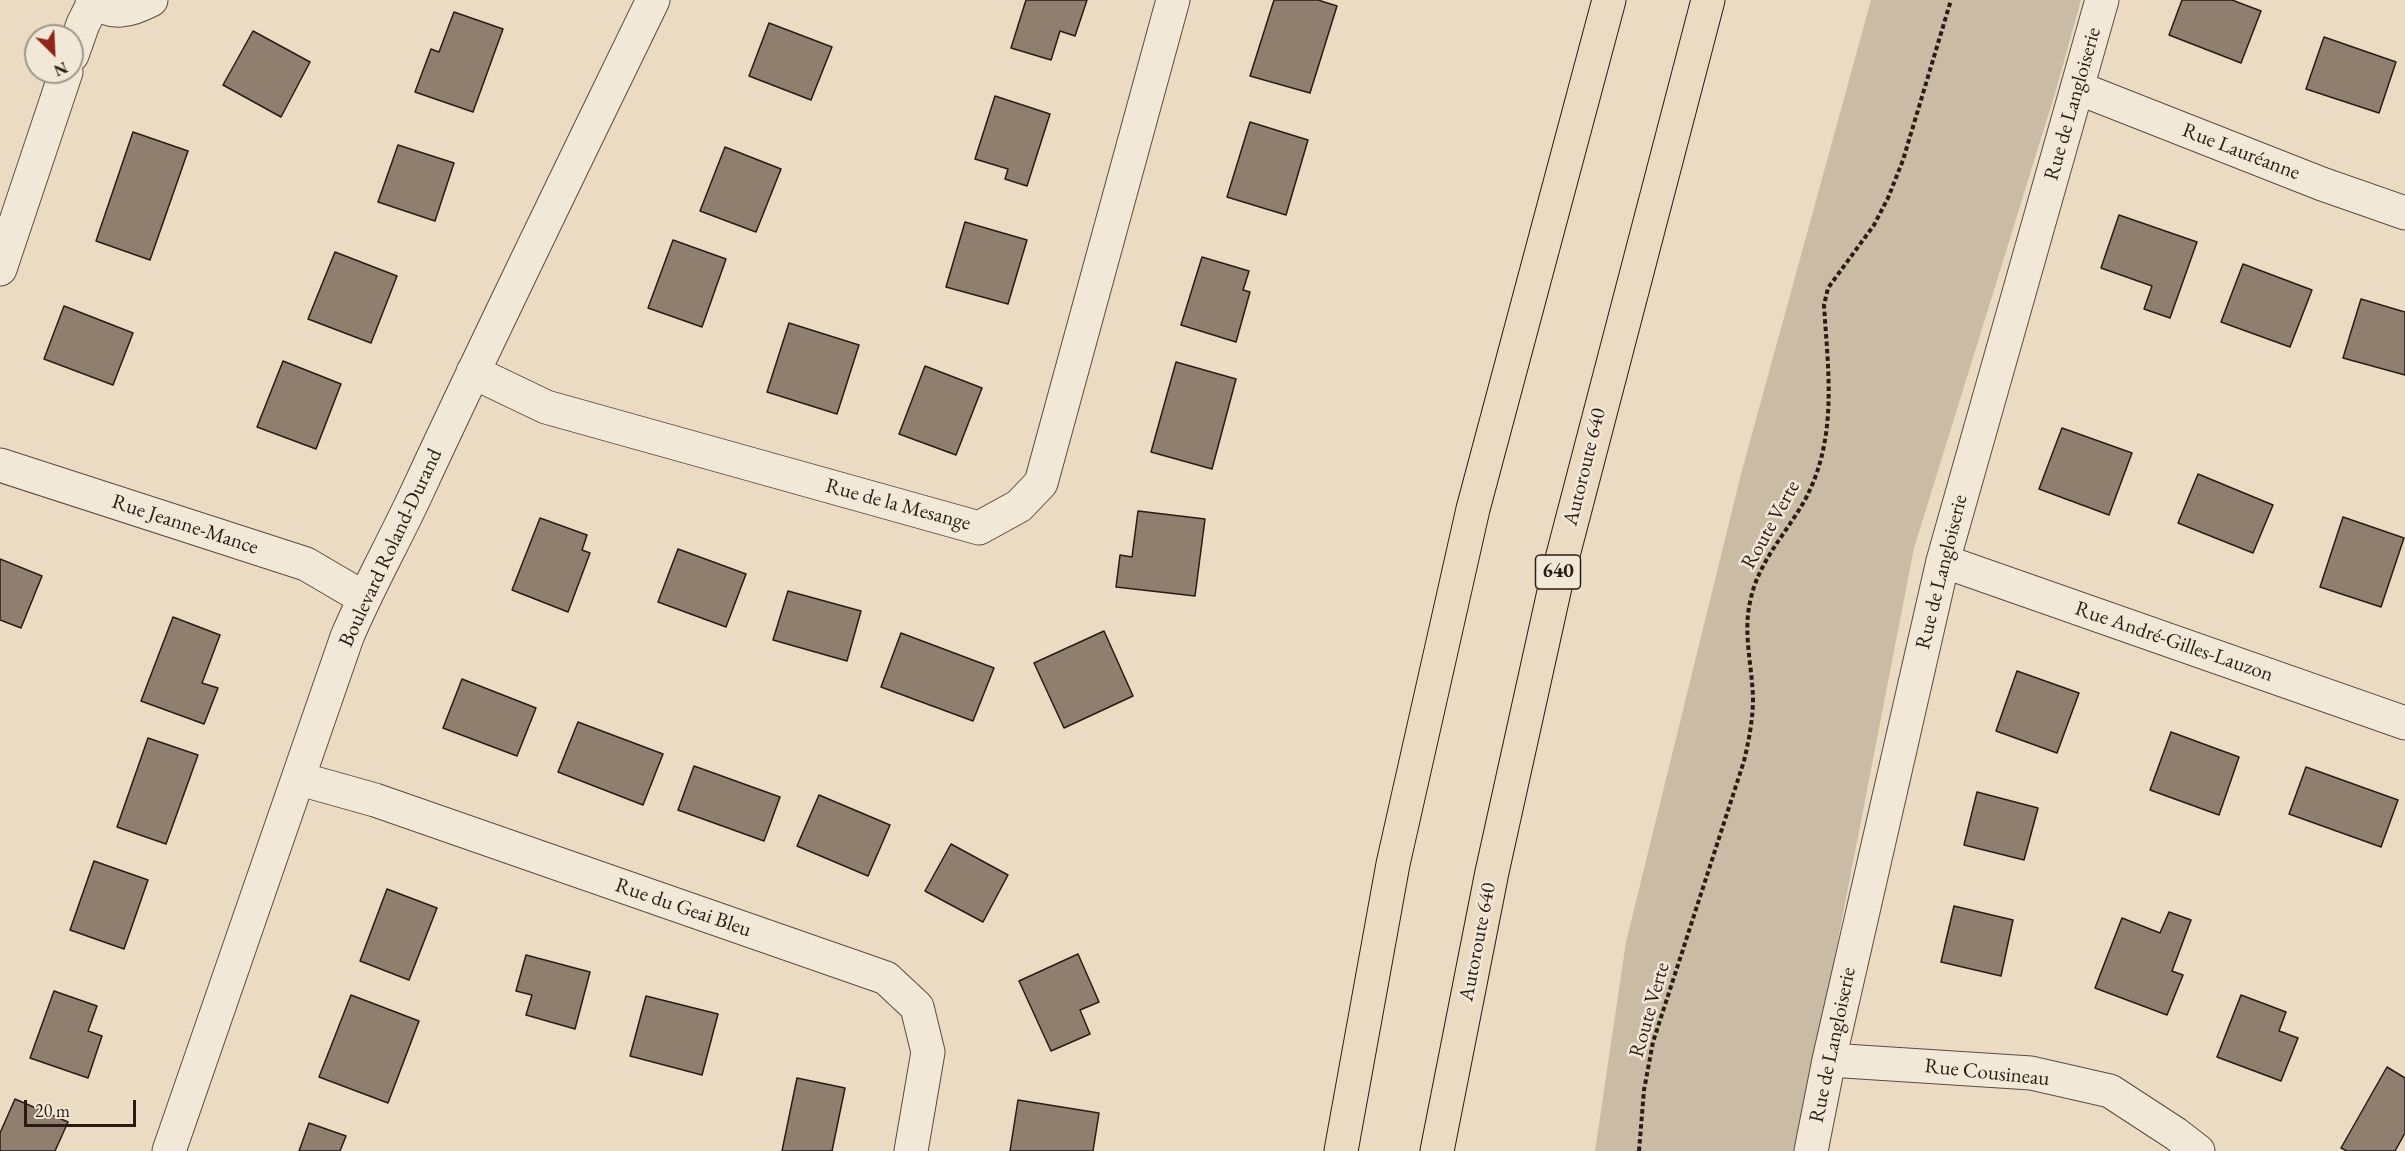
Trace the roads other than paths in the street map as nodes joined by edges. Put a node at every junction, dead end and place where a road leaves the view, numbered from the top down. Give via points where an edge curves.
1 (151, 0) edge
2 (653, 0) edge
3 (1173, 0) edge
4 (1609, 0) edge
5 (1708, 0) edge
6 (2102, 0) edge
7 (93, 1) edge
8 (82, 24) edge
9 (62, 84) edge
10 (2078, 88) junction
11 (2405, 213) edge
12 (0, 268) edge
13 (473, 372) junction
14 (0, 465) edge
15 (1943, 561) junction
16 (364, 598) junction
17 (2405, 723) edge
18 (300, 779) junction
19 (1828, 1060) junction
20 (169, 1151) edge
21 (911, 1151) edge
22 (1341, 1151) edge
23 (1437, 1151) edge
24 (1811, 1151) edge
25 (2198, 1151) edge

1 - 7 street via 133,9 112,10
2 - 13 street, Boulevard Roland-Durand
3 - 13 street, Rue de la Mesange via 1041,483 1019,506 979,528 546,407
4 - 22 highway via 1465,542 1394,864
5 - 23 highway, Autoroute 640 / 640 via 1557,578
6 - 10 street, Rue de Langloiserie
7 - 8 street
9 - 12 street
10 - 11 street, Rue Lauréanne
10 - 15 street, Rue de Langloiserie
13 - 16 street, Boulevard Roland-Durand
14 - 16 street, Rue Jeanne-Mance via 306,564
15 - 17 street, Rue André-Gilles-Lauzon
15 - 19 street, Rue de Langloiserie
16 - 18 street, Boulevard Roland-Durand
18 - 20 street, Boulevard Roland-Durand
18 - 21 street, Rue du Geai Bleu via 375,800 886,978 917,1007 928,1052
19 - 24 street, Rue de Langloiserie
19 - 25 street, Rue Cousineau via 2031,1073 2110,1091

